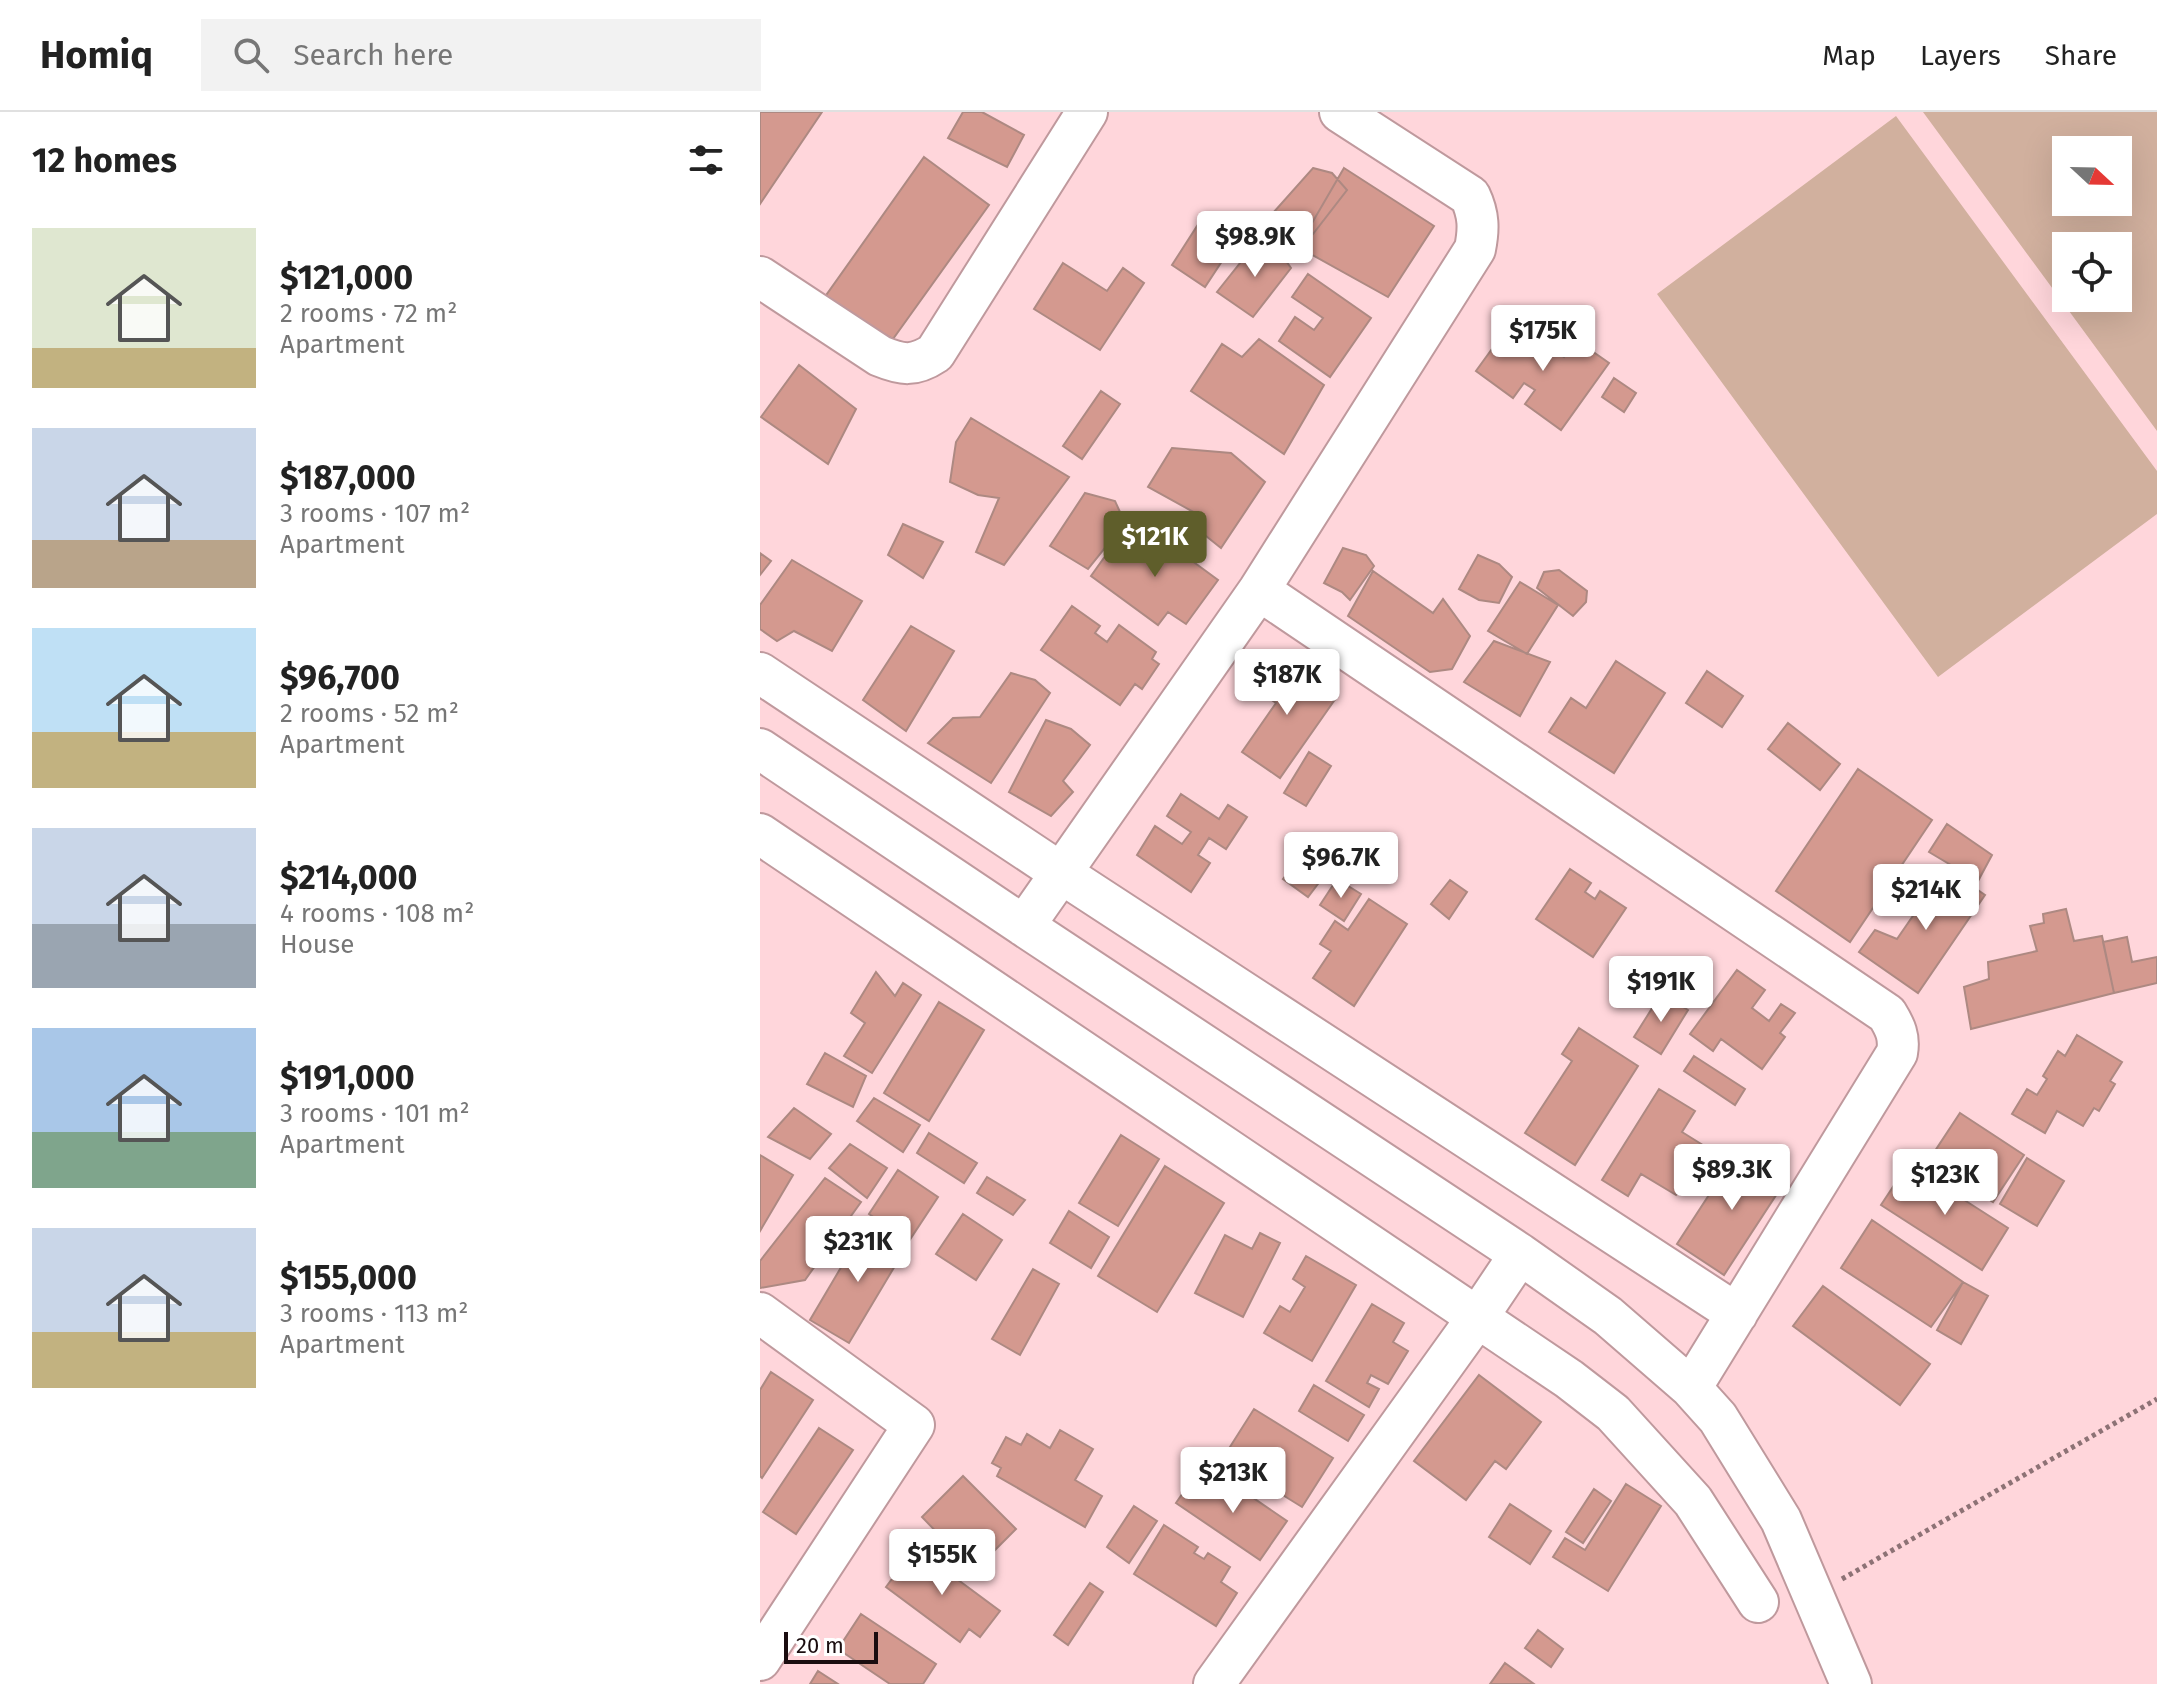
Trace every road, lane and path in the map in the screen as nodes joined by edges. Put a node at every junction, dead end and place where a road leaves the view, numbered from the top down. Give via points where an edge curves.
1 (1087, 112) edge
2 (1340, 112) edge
3 (760, 277) edge
4 (1259, 590) junction
5 (760, 673) edge
6 (760, 749) edge
7 (760, 834) edge
8 (1061, 873) junction
9 (1024, 926) junction
10 (1520, 1254) junction
11 (760, 1313) edge
12 (1737, 1314) junction
13 (1477, 1318) junction
14 (1691, 1388) junction
15 (2157, 1399) edge
16 (1812, 1595) junction
17 (1758, 1602) dead end
18 (760, 1660) edge
19 (1214, 1684) edge
20 (1851, 1684) edge

1 - 3 street via 935,353 923,361 909,364 880,356
2 - 4 street via 1470,196 1478,236 1475,249
4 - 8 street
4 - 12 street via 1887,1014 1893,1023 1897,1053
5 - 8 street
6 - 9 street
7 - 13 street
8 - 9 street
8 - 12 street
9 - 10 street
10 - 13 street
10 - 14 street via 1608,1316
11 - 18 street via 914,1425
12 - 14 street
13 - 17 street via 1613,1413 1693,1501
13 - 19 street
14 - 16 street via 1718,1418 1781,1520
15 - 16 path
16 - 20 street

